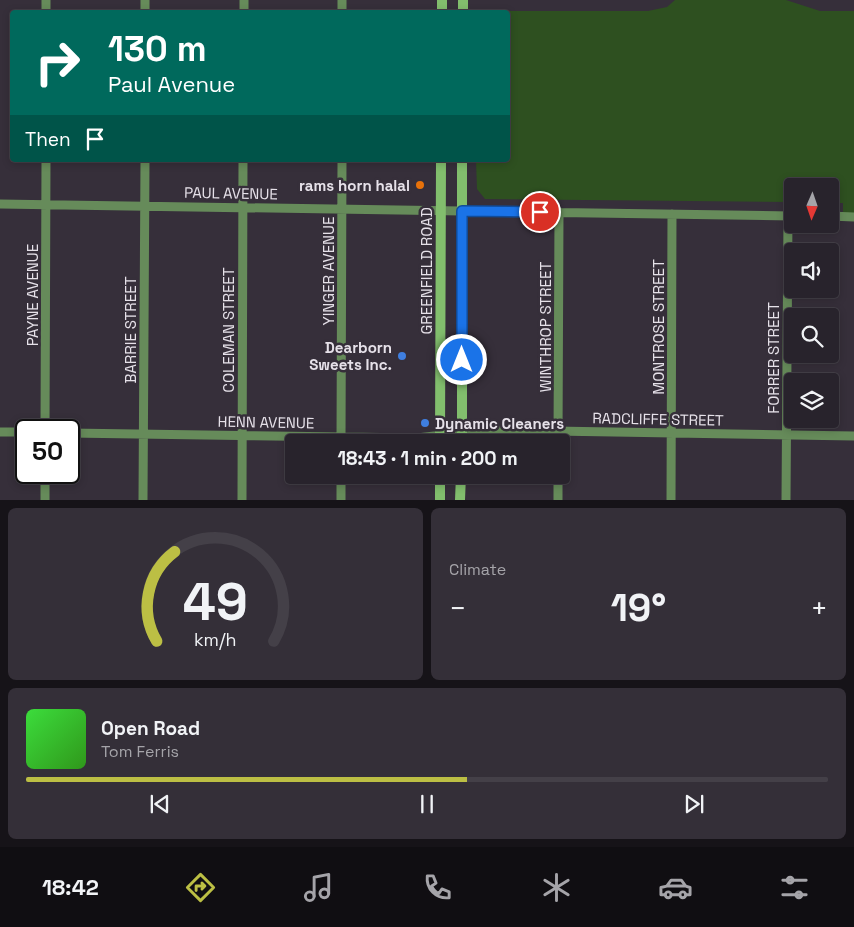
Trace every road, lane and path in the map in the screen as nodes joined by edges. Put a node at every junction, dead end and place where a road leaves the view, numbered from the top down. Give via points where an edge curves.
1 (46, 162) edge
2 (145, 162) edge
3 (243, 162) edge
4 (342, 162) edge
5 (441, 162) edge
6 (462, 162) edge
7 (0, 204) edge
8 (46, 205) junction
9 (144, 206) junction
10 (243, 208) junction
11 (341, 208) junction
12 (441, 210) junction
13 (462, 211) junction
14 (559, 212) junction
15 (672, 214) junction
16 (784, 216) edge
17 (839, 216) edge
18 (854, 217) edge
19 (790, 233) edge
20 (440, 344) junction
21 (462, 344) junction
22 (45, 419) edge
23 (558, 431) junction
24 (0, 432) edge
25 (15, 432) edge
26 (80, 433) edge
27 (671, 433) junction
28 (143, 434) junction
29 (341, 434) edge
30 (440, 434) edge
31 (462, 434) edge
32 (472, 434) edge
33 (242, 435) junction
34 (786, 435) junction
35 (854, 436) edge
36 (285, 437) edge
37 (45, 484) edge
38 (341, 484) edge
39 (440, 484) edge
40 (461, 484) edge
41 (558, 484) edge
42 (45, 500) edge
43 (143, 500) edge
44 (242, 500) edge
45 (341, 500) edge
46 (440, 500) edge
47 (460, 500) edge
48 (558, 500) edge
49 (671, 500) edge
50 (786, 500) edge

1 - 8 street, PAYNE AVENUE
2 - 9 street, BARRIE STREET
3 - 10 street, COLEMAN STREET
4 - 11 street, YINGER AVENUE
5 - 12 main road, GREENFIELD ROAD
6 - 13 main road
7 - 8 street, PAUL AVENUE
8 - 9 street, PAUL AVENUE
8 - 22 street, PAYNE AVENUE
9 - 10 street, PAUL AVENUE
9 - 28 street, BARRIE STREET
10 - 11 street, PAUL AVENUE
10 - 33 street, COLEMAN STREET
11 - 12 street, PAUL AVENUE
11 - 29 street, YINGER AVENUE
12 - 13 street, PAUL AVENUE
12 - 20 main road, GREENFIELD ROAD
13 - 14 street, PAUL AVENUE
13 - 21 main road
14 - 15 street, PAUL AVENUE
14 - 23 street, WINTHROP STREET
15 - 16 street, PAUL AVENUE
15 - 27 street, MONTROSE STREET
17 - 18 street
19 - 34 street, FORRER STREET
20 - 21 main road
20 - 30 main road, GREENFIELD ROAD
21 - 31 main road
23 - 27 street, RADCLIFFE STREET
23 - 32 street, RADCLIFFE STREET via 486,430
24 - 25 street
26 - 28 street, HENN AVENUE
27 - 34 street, RADCLIFFE STREET
27 - 49 street, MONTROSE STREET
28 - 33 street, HENN AVENUE
28 - 43 street, BARRIE STREET
33 - 36 street, HENN AVENUE
33 - 44 street, COLEMAN STREET
34 - 35 street, RADCLIFFE STREET
34 - 50 street, FORRER STREET
37 - 42 street
38 - 45 street
39 - 46 main road
40 - 47 main road
41 - 48 street

